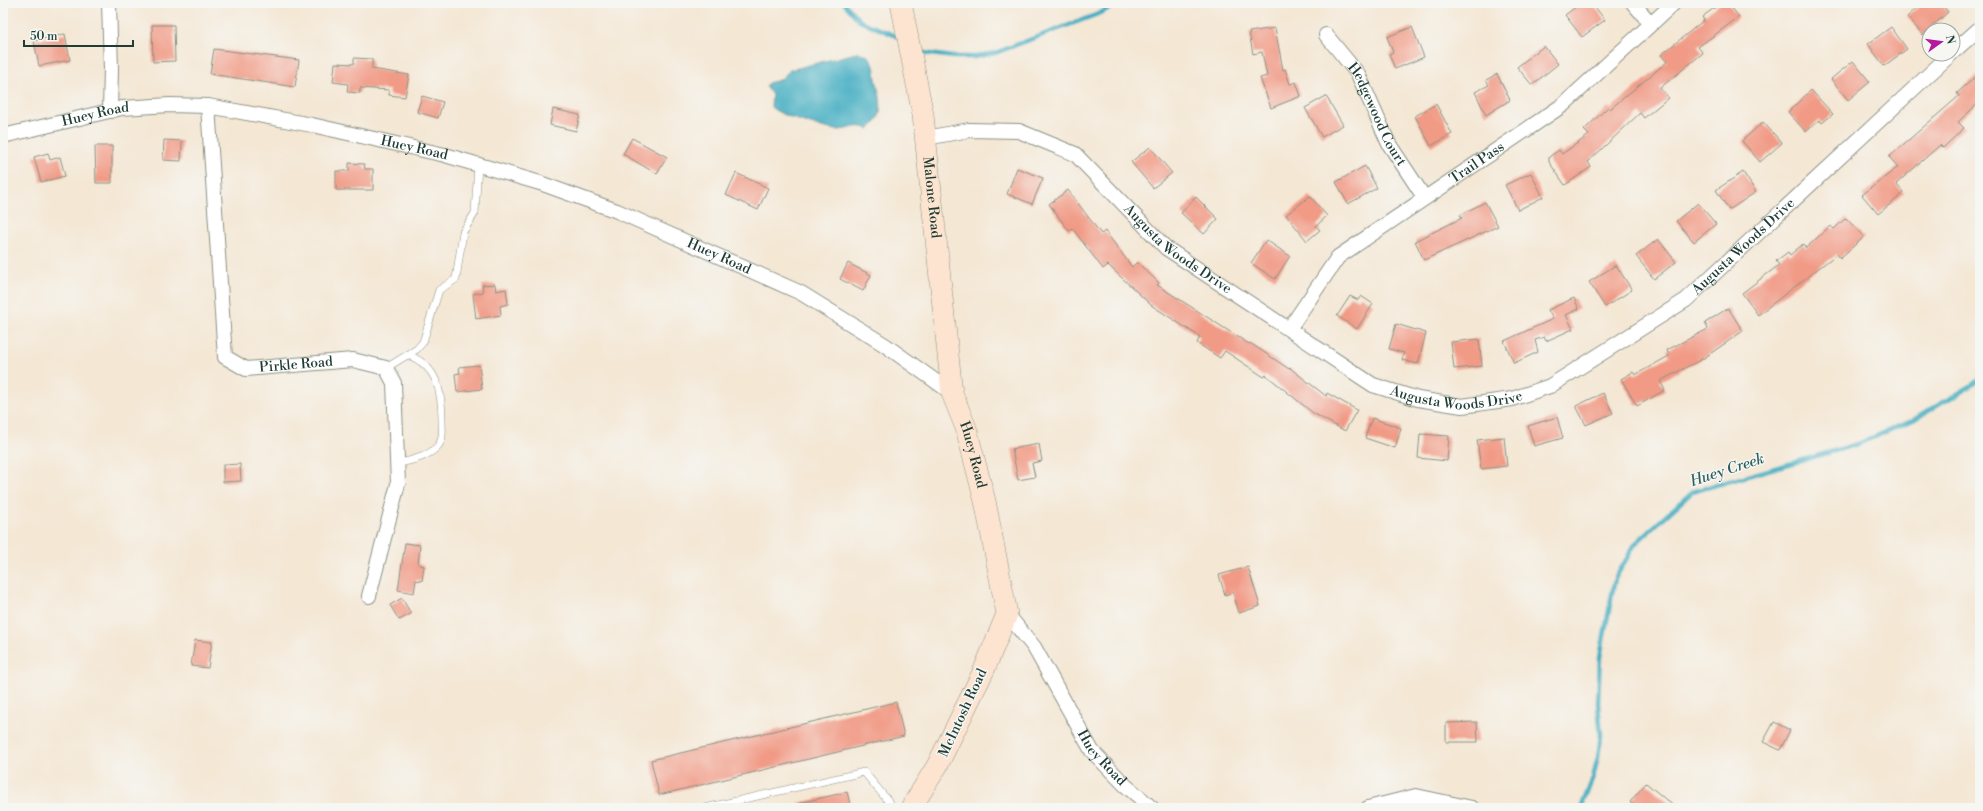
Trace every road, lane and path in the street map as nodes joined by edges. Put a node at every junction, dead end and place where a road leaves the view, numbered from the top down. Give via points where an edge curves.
1 (109, 3) edge
2 (901, 3) edge
3 (1633, 3) edge
4 (1674, 3) edge
5 (1651, 24) junction
6 (1980, 28) edge
7 (1326, 35) dead end
8 (1961, 45) edge
9 (1942, 62) edge
10 (208, 106) junction
11 (110, 111) junction
12 (3, 136) edge
13 (926, 138) junction
14 (478, 165) junction
15 (1424, 197) junction
16 (1289, 329) junction
17 (408, 355) junction
18 (386, 368) junction
19 (952, 393) junction
20 (397, 464) junction
21 (369, 596) dead end
22 (1007, 614) junction
23 (706, 808) edge
24 (894, 808) edge
25 (911, 808) edge
26 (1152, 808) edge
27 (1368, 808) edge
28 (1472, 808) edge

1 - 11 street
2 - 13 street, Malone Road
3 - 5 street
4 - 5 street, Trail Pass
5 - 15 street, Trail Pass via 1563,105
6 - 8 street, Augusta Woods Drive
7 - 15 street, Hedgewood Court via 1358,74 1389,144
9 - 16 street, Augusta Woods Drive via 1686,300 1550,386 1512,399 1462,406 1418,399 1374,385
10 - 11 street, Huey Road via 170,105
10 - 14 street, Huey Road via 312,125
10 - 18 street, Pirkle Road via 225,357 246,369 353,360
11 - 12 street, Huey Road
13 - 16 street, Augusta Woods Drive via 969,130 1020,131 1075,154 1166,248
13 - 19 street, Malone Road
14 - 17 lane via 475,213 463,232 456,279 439,290 423,342
14 - 19 street, Huey Road via 540,183 617,211 801,293 885,345
15 - 16 street, Trail Pass via 1338,256
17 - 18 lane
17 - 20 lane via 419,358 438,382 442,407 442,440 428,454
18 - 20 street via 394,383
19 - 22 street, Huey Road via 966,428 985,501
20 - 21 street via 398,484
22 - 25 street, McIntosh Road via 984,670 937,766
22 - 26 street, Huey Road via 1034,647 1092,750 1125,785
23 - 24 lane via 864,772
27 - 28 street via 1416,796

